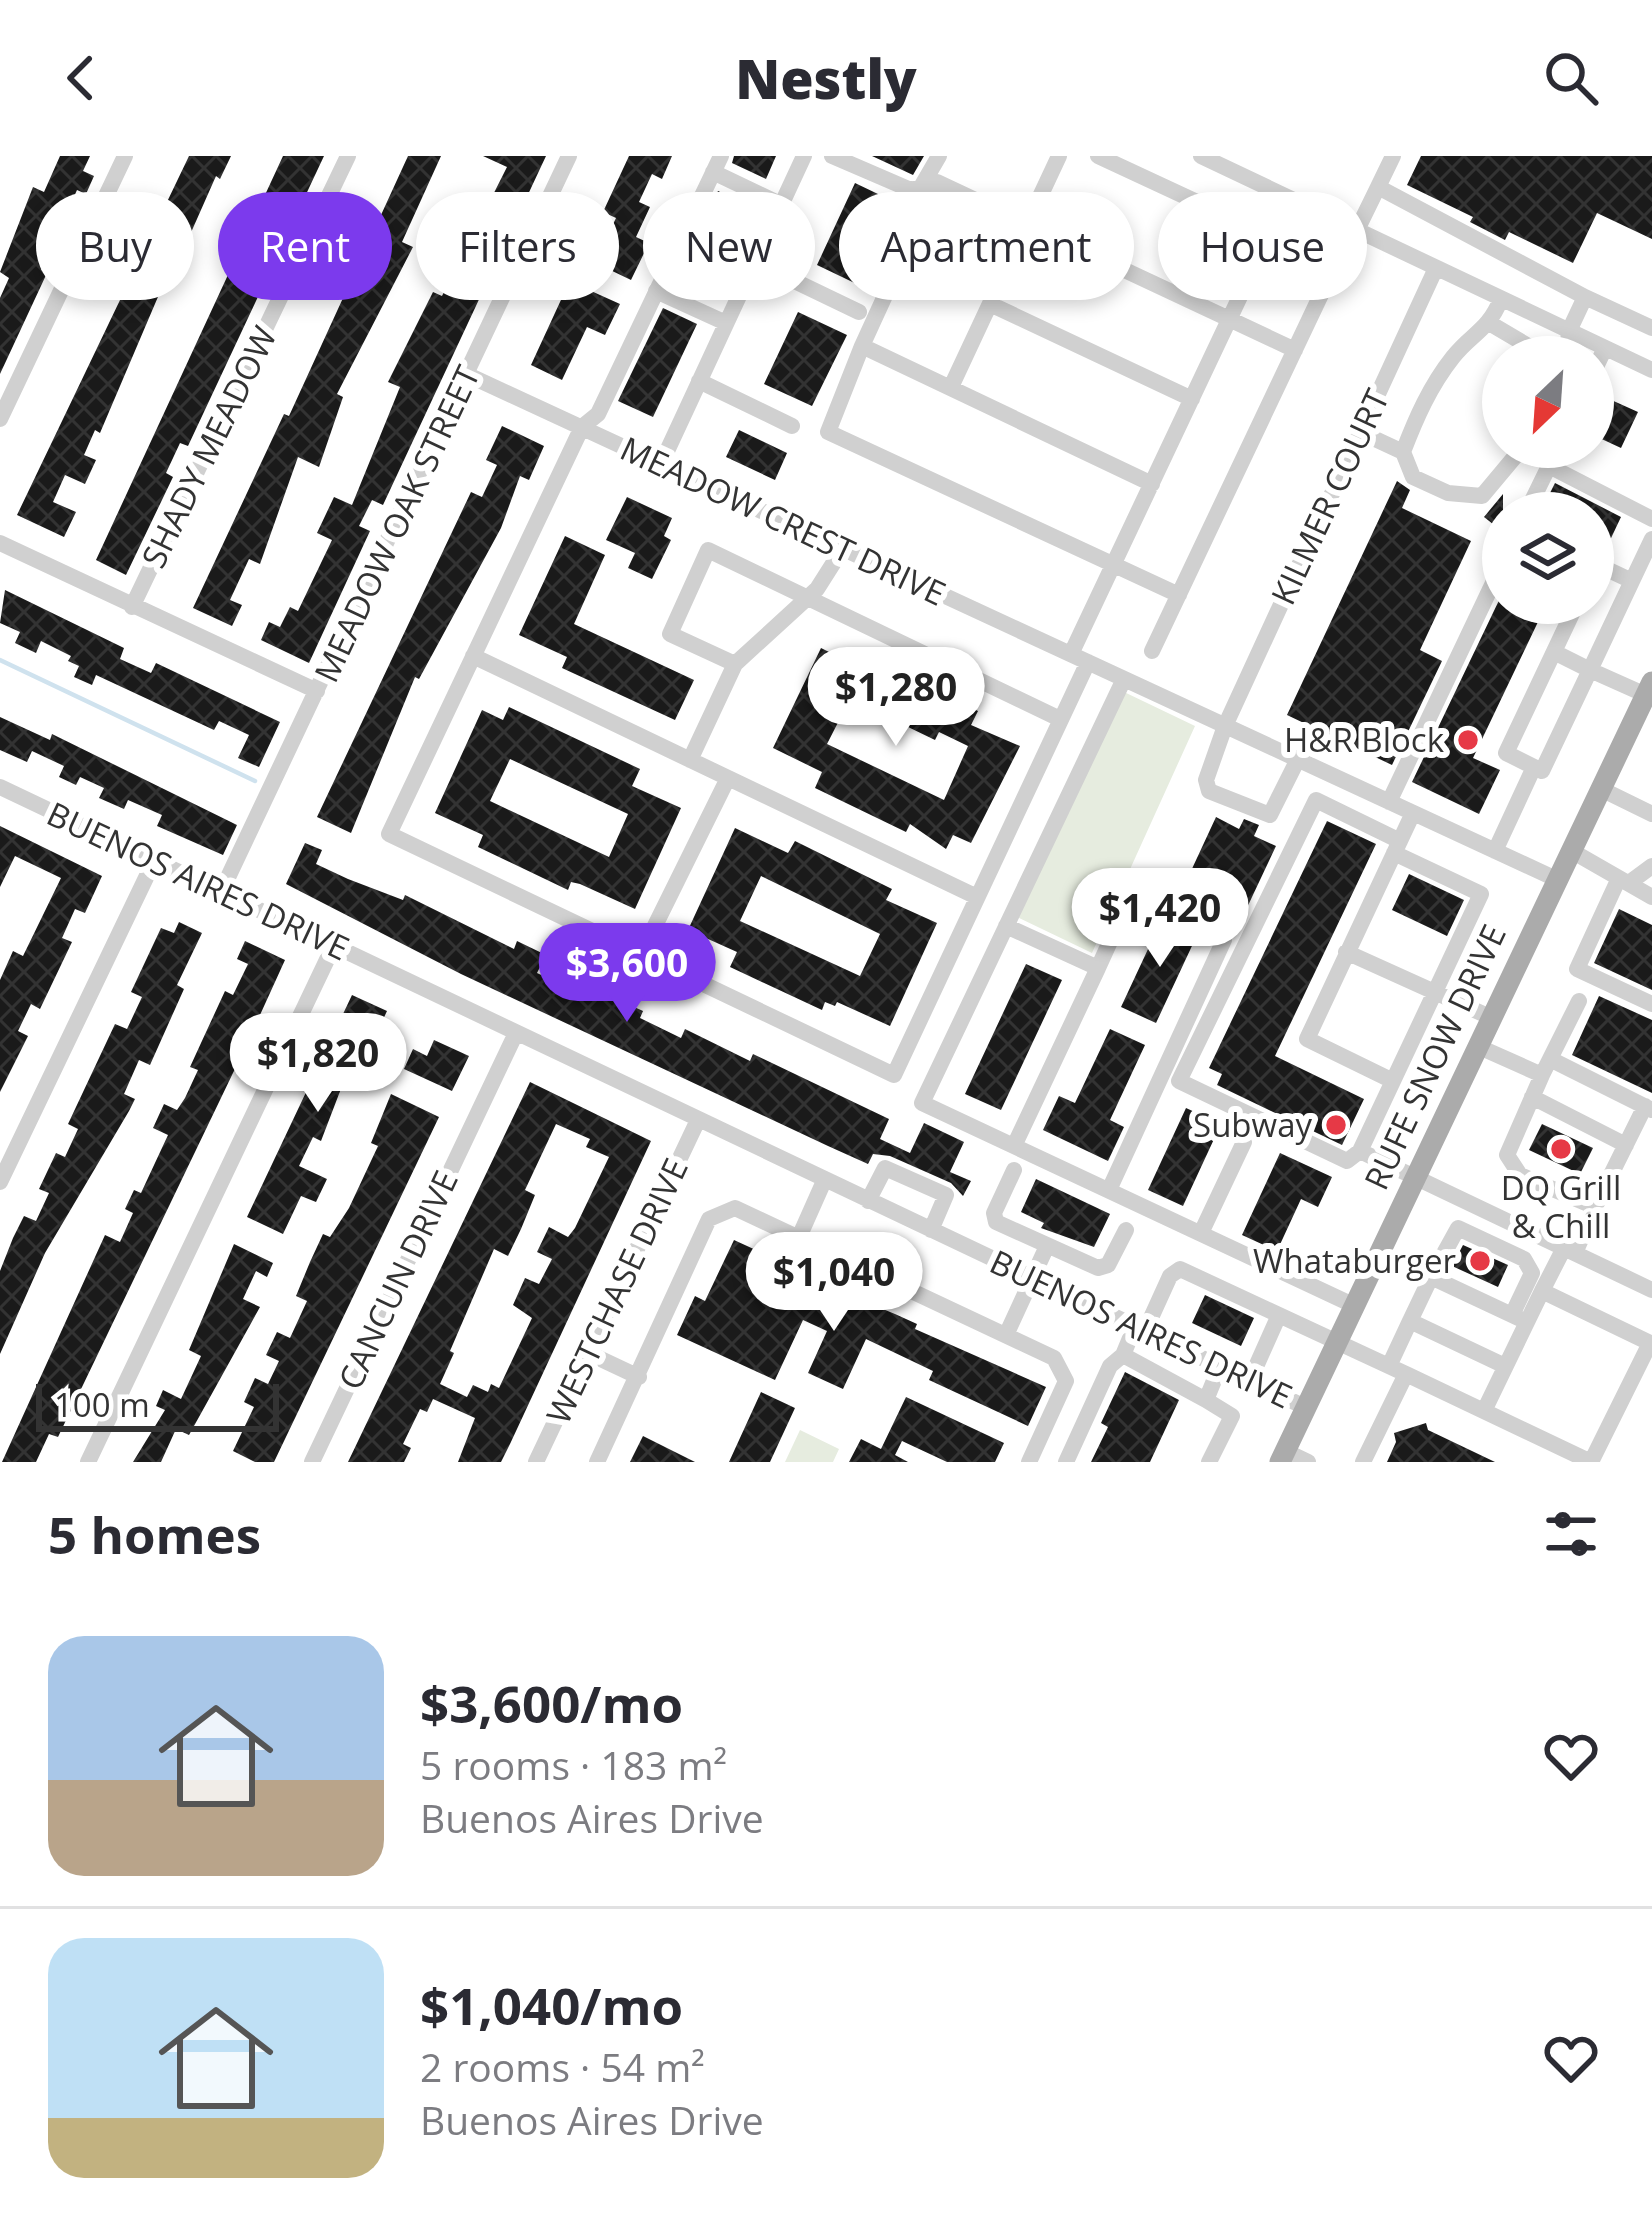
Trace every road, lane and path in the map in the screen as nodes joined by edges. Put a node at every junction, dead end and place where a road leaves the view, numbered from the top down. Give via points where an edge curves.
1 (125, 156) edge
2 (348, 156) edge
3 (569, 156) edge
4 (804, 156) edge
5 (832, 156) edge
6 (939, 156) edge
7 (949, 156) edge
8 (1059, 156) edge
9 (1098, 156) edge
10 (1201, 156) edge
11 (1394, 156) edge
12 (717, 164) edge
13 (937, 182) junction
14 (1378, 187) junction
15 (704, 192) edge
16 (761, 192) edge
17 (788, 192) edge
18 (958, 192) edge
19 (1042, 192) edge
20 (1277, 192) edge
21 (1367, 210) edge
22 (1367, 235) edge
23 (1436, 268) junction
24 (1134, 275) edge
25 (815, 291) edge
26 (1585, 297) junction
27 (1501, 299) junction
28 (652, 300) edge
29 (676, 300) edge
30 (737, 300) edge
31 (992, 300) edge
32 (1319, 300) edge
33 (990, 304) junction
34 (859, 312) dead end
35 (1230, 319) junction
36 (726, 323) junction
37 (1491, 324) junction
38 (1652, 328) edge
39 (1569, 331) junction
40 (1511, 336) edge
41 (1569, 336) edge
42 (1580, 336) edge
43 (862, 346) junction
44 (1295, 350) junction
45 (1614, 352) edge
46 (1652, 370) edge
47 (468, 375) junction
48 (699, 381) junction
49 (951, 387) junction
50 (1192, 399) junction
51 (0, 419) edge
52 (792, 426) dead end
53 (582, 428) junction
54 (1360, 433) junction
55 (1403, 452) junction
56 (661, 464) junction
57 (1505, 468) edge
58 (1553, 468) edge
59 (1152, 484) junction
60 (1652, 519) edge
61 (1652, 539) edge
62 (0, 543) edge
63 (843, 548) junction
64 (1114, 565) junction
65 (1614, 572) edge
66 (1632, 581) junction
67 (1179, 595) junction
68 (808, 598) junction
69 (1482, 606) edge
70 (132, 607) junction
71 (1567, 624) edge
72 (1152, 651) dead end
73 (1554, 652) junction
74 (473, 656) junction
75 (1080, 658) junction
76 (735, 664) junction
77 (1590, 670) junction
78 (1124, 679) junction
79 (1649, 688) edge
80 (317, 692) junction
81 (1060, 719) junction
82 (1225, 726) junction
83 (690, 760) junction
84 (1298, 760) junction
85 (1534, 767) junction
86 (728, 778) junction
87 (0, 788) edge
88 (1600, 789) junction
89 (1389, 802) junction
90 (1413, 813) junction
91 (1652, 814) edge
92 (1397, 847) junction
93 (1570, 850) junction
94 (1495, 851) junction
95 (155, 860) junction
96 (1652, 866) edge
97 (1556, 879) junction
98 (1624, 881) junction
99 (222, 890) junction
100 (1652, 897) edge
101 (977, 898) junction
102 (1006, 926) junction
103 (334, 944) junction
104 (1346, 952) junction
105 (641, 954) junction
106 (1098, 968) junction
107 (1436, 993) junction
108 (1579, 1001) dead end
109 (1652, 1004) edge
110 (1490, 1017) junction
111 (516, 1033) junction
112 (1477, 1046) junction
113 (1546, 1067) junction
114 (1393, 1081) junction
115 (1532, 1097) junction
116 (1648, 1108) edge
117 (698, 1120) junction
118 (1244, 1142) dead end
119 (1626, 1145) junction
120 (1014, 1146) junction
121 (1360, 1151) junction
122 (1014, 1169) dead end
123 (1415, 1178) junction
124 (824, 1181) junction
125 (0, 1182) edge
126 (1109, 1190) junction
127 (868, 1201) junction
128 (1595, 1207) junction
129 (931, 1230) junction
130 (1126, 1230) dead end
131 (1201, 1233) junction
132 (800, 1235) junction
133 (1047, 1246) junction
134 (1569, 1250) junction
135 (1033, 1277) junction
136 (1431, 1277) junction
137 (1652, 1290) edge
138 (1543, 1292) junction
139 (1355, 1306) junction
140 (1280, 1315) junction
141 (1520, 1318) junction
142 (1410, 1321) junction
143 (1140, 1329) junction
144 (1007, 1333) junction
145 (1338, 1342) junction
146 (1651, 1344) edge
147 (588, 1353) junction
148 (1123, 1355) junction
149 (1220, 1366) junction
150 (1505, 1366) junction
151 (1398, 1370) junction
152 (639, 1377) junction
153 (1250, 1380) junction
154 (1206, 1400) junction
155 (1307, 1408) junction
156 (1484, 1411) junction
157 (1282, 1456) edge
158 (88, 1462) edge
159 (312, 1462) edge
160 (536, 1462) edge
161 (598, 1462) edge
162 (1029, 1462) edge
163 (1066, 1462) edge
164 (1209, 1462) edge
165 (1308, 1462) edge
166 (1363, 1462) edge
167 (1591, 1462) edge

1 - 51 street
2 - 70 street, SHADY MEADOW
3 - 47 street, MEADOW OAK STREET
4 - 17 street
5 - 6 street via 911,190
7 - 13 street
8 - 19 street
9 - 35 street via 1255,229 1262,252
10 - 20 street
11 - 14 street
12 - 15 street
12 - 16 street
13 - 18 street
13 - 43 street
14 - 21 street
14 - 26 street
22 - 23 street
23 - 27 street
23 - 54 street, KILMER COURT
24 - 35 street
25 - 34 street
26 - 38 street
26 - 39 street
27 - 37 street
27 - 39 street
28 - 53 street via 598,414
29 - 36 street
30 - 36 street
31 - 33 street
32 - 44 street
33 - 49 street
33 - 50 street
35 - 44 street
35 - 50 street
36 - 48 street
37 - 40 street
37 - 55 street via 1455,354 1420,407
39 - 41 street
39 - 42 street
43 - 49 street
43 - 64 street via 828,432
44 - 67 street
45 - 46 street
47 - 53 street, MEADOW CREST DRIVE
47 - 80 street, MEADOW OAK STREET
48 - 52 street
48 - 56 street
49 - 59 street
50 - 59 street
53 - 56 street, MEADOW CREST DRIVE
53 - 74 street
54 - 55 street
54 - 82 street, KILMER COURT
55 - 57 street via 1414,478 1448,493 1482,496
56 - 63 street, MEADOW CREST DRIVE
58 - 60 street
59 - 64 street
61 - 66 street
62 - 70 street
63 - 68 street
63 - 75 street, MEADOW CREST DRIVE
64 - 67 street
64 - 75 street
65 - 66 street
66 - 77 street
67 - 72 street
68 - 76 street
68 - 76 street via 708,550 670,634
68 - 81 street
69 - 89 street
70 - 80 street
71 - 73 street
73 - 77 street
73 - 85 street via 1506,753
74 - 83 street
74 - 105 street via 389,834
75 - 78 street, MEADOW CREST DRIVE
75 - 81 street
76 - 83 street
77 - 79 street
77 - 85 street via 1542,771
78 - 82 street, MEADOW CREST DRIVE
78 - 102 street
79 - 88 main road, RUFE SNOW DRIVE
80 - 99 street, MEADOW OAK STREET
81 - 101 street
82 - 84 street, MEADOW CREST DRIVE
82 - 84 street, KILMER COURT via 1209,791 1270,815
83 - 86 street
84 - 89 street, MEADOW CREST DRIVE
85 - 94 street
86 - 101 street
86 - 105 street
87 - 95 street, BUENOS AIRES DRIVE
88 - 91 street
88 - 93 main road, RUFE SNOW DRIVE
89 - 90 street, MEADOW CREST DRIVE
90 - 92 street
90 - 94 street, MEADOW CREST DRIVE
92 - 104 street
92 - 107 street via 1481,894
92 - 121 street via 1316,800 1179,1081 1347,1161
93 - 97 main road, RUFE SNOW DRIVE
93 - 98 street
94 - 97 street, MEADOW CREST DRIVE
95 - 99 street, BUENOS AIRES DRIVE
95 - 125 street
96 - 98 street
97 - 110 main road, RUFE SNOW DRIVE
98 - 100 street
98 - 109 street via 1577,969
99 - 103 street, BUENOS AIRES DRIVE
101 - 105 street via 894,1076
102 - 106 street
102 - 120 street via 922,1102
103 - 111 street, BUENOS AIRES DRIVE
103 - 158 street
104 - 107 street
104 - 114 street via 1306,1039
106 - 120 street
106 - 126 street via 1140,892 1219,922 1224,940
107 - 110 street
107 - 114 street
108 - 113 street
110 - 112 main road, RUFE SNOW DRIVE
111 - 117 street, BUENOS AIRES DRIVE
111 - 159 street, CANCUN DRIVE
112 - 113 street
112 - 123 main road, RUFE SNOW DRIVE
113 - 115 street
113 - 116 street
114 - 121 street
115 - 119 street
115 - 128 street via 1510,1164
116 - 119 street
117 - 124 street, BUENOS AIRES DRIVE
117 - 147 street, WESTCHASE DRIVE
118 - 131 street
119 - 128 street
120 - 126 street
121 - 123 street
122 - 133 street via 996,1222
123 - 134 street
123 - 139 main road, RUFE SNOW DRIVE
124 - 127 street, BUENOS AIRES DRIVE
124 - 132 street
126 - 131 street
127 - 129 street, BUENOS AIRES DRIVE
127 - 129 street via 885,1168 946,1195
128 - 134 street
129 - 135 street, BUENOS AIRES DRIVE
130 - 133 street via 1108,1265 1098,1268
131 - 139 street
132 - 144 street
132 - 152 street via 735,1208 709,1220
133 - 135 street
134 - 137 street
134 - 138 street
135 - 143 street, BUENOS AIRES DRIVE
135 - 144 street
136 - 141 street
136 - 141 street via 1458,1228 1524,1259 1532,1273
136 - 142 street
138 - 141 street
138 - 146 street
139 - 145 main road, RUFE SNOW DRIVE
140 - 143 street via 1180,1269
140 - 145 street
140 - 153 street
141 - 150 street
142 - 150 street
142 - 151 street
143 - 148 street
143 - 149 street, BUENOS AIRES DRIVE
144 - 162 street via 1054,1358 1066,1381
145 - 151 street
145 - 155 main road, RUFE SNOW DRIVE
146 - 167 street
147 - 152 street
147 - 160 street, WESTCHASE DRIVE
148 - 154 street
148 - 163 street via 1110,1366
149 - 153 street, BUENOS AIRES DRIVE
149 - 154 street
150 - 156 street
151 - 156 street
151 - 166 street
152 - 161 street
153 - 155 street, BUENOS AIRES DRIVE
154 - 164 street via 1232,1416
155 - 157 main road, RUFE SNOW DRIVE
156 - 167 street
157 - 165 street

